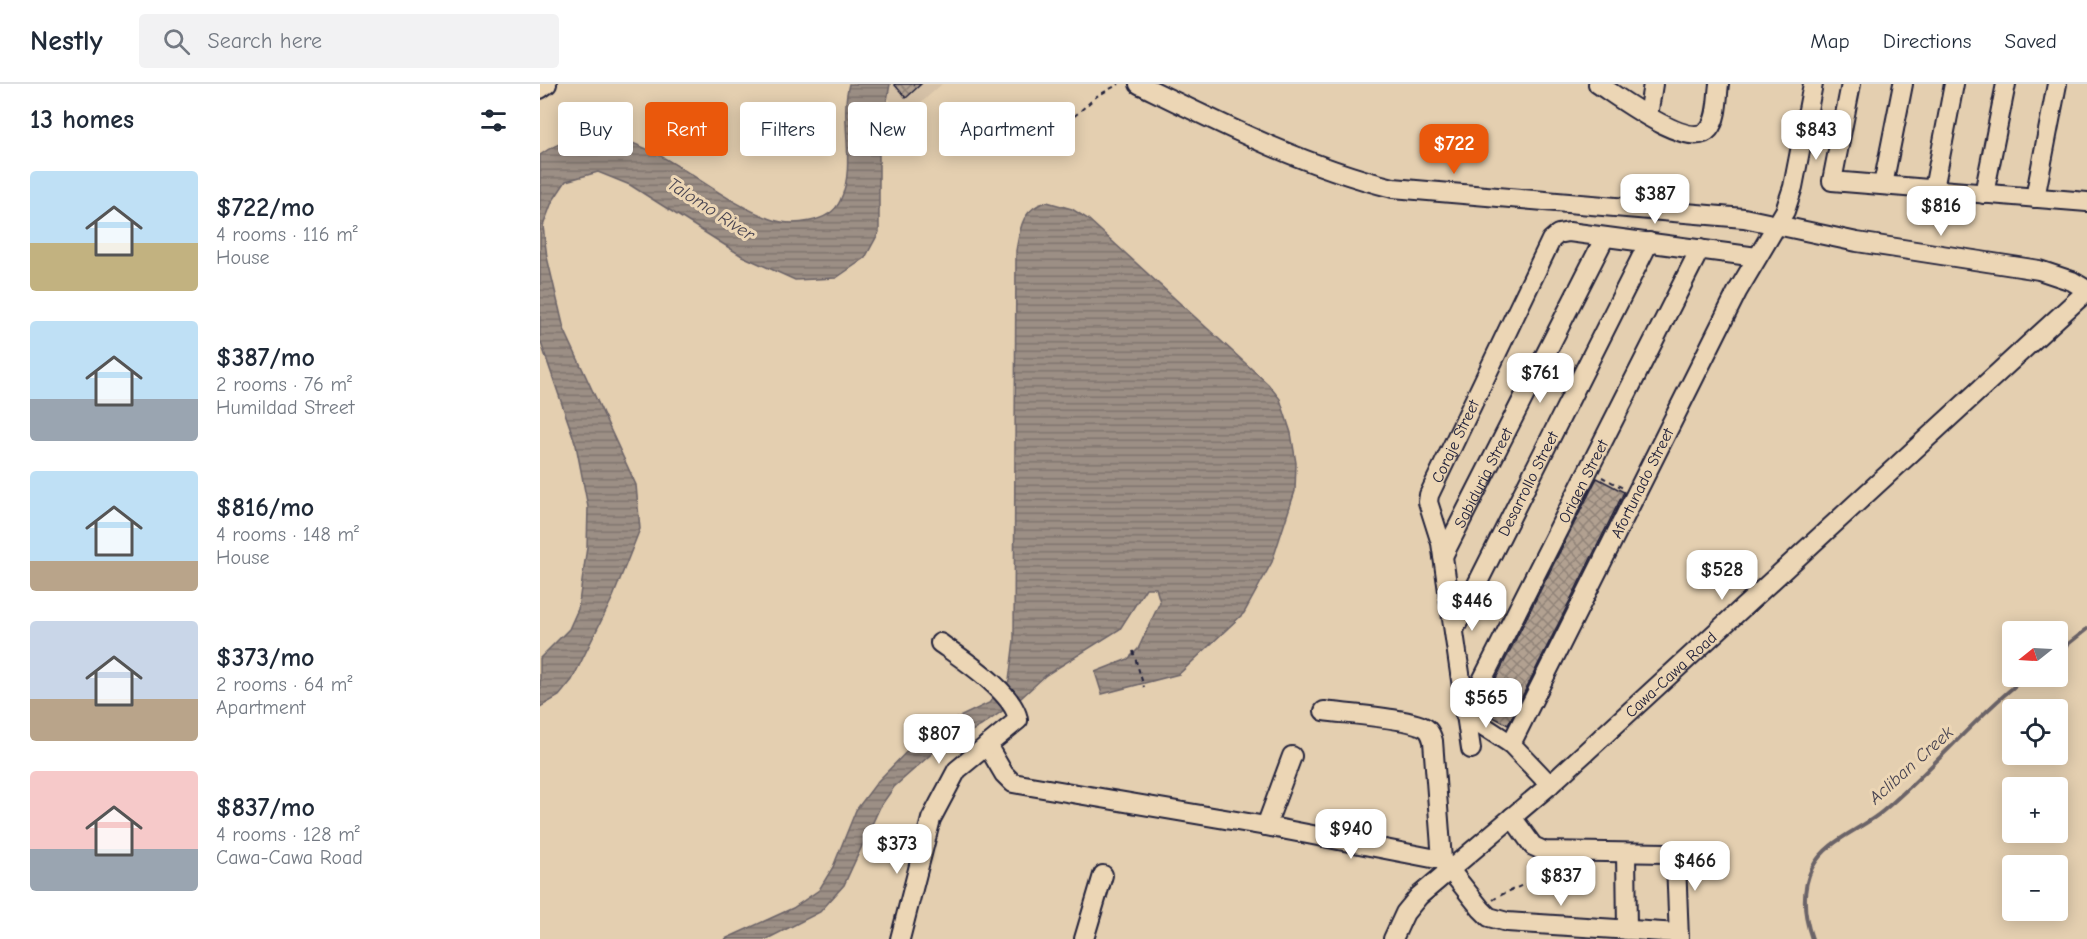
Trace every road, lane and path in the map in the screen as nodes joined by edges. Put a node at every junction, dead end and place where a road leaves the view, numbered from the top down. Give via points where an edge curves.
1 (547, 84) edge
2 (1119, 84) edge
3 (1139, 84) edge
4 (1598, 84) edge
5 (1653, 84) edge
6 (1719, 84) edge
7 (1812, 84) edge
8 (1851, 84) edge
9 (1902, 84) edge
10 (1954, 84) edge
11 (2006, 84) edge
12 (2057, 84) edge
13 (540, 89) edge
14 (1075, 116) edge
15 (1648, 116) junction
16 (1883, 185) junction
17 (1934, 189) junction
18 (1984, 194) junction
19 (2035, 198) junction
20 (2087, 202) edge
21 (1778, 224) junction
22 (1605, 237) junction
23 (1649, 242) junction
24 (1700, 249) junction
25 (1757, 257) junction
26 (2087, 291) edge
27 (1588, 471) junction
28 (1636, 495) junction
29 (1443, 556) junction
30 (1454, 630) junction
31 (940, 643) dead end
32 (1133, 651) dead end
33 (1144, 687) dead end
34 (1324, 711) dead end
35 (1466, 714) junction
36 (1510, 744) junction
37 (987, 745) junction
38 (1471, 749) dead end
39 (1292, 756) dead end
40 (1550, 785) junction
41 (1512, 818) junction
42 (1266, 826) junction
43 (1549, 851) junction
44 (1626, 853) junction
45 (1446, 864) junction
46 (1103, 875) dead end
47 (1481, 909) junction
48 (1627, 930) junction
49 (1678, 936) edge
50 (900, 939) edge
51 (1084, 939) edge
52 (1393, 939) edge

1 - 13 street
2 - 14 path via 1097,96
3 - 21 street via 1312,163 1393,188
4 - 15 street
5 - 15 street
6 - 15 street via 1713,124 1701,135 1686,135
7 - 21 street, Afortunado Street via 1793,187
8 - 16 street via 1832,181
9 - 16 street
10 - 17 street
11 - 18 street
12 - 19 street
16 - 17 street
17 - 18 street
18 - 19 street
19 - 20 street
21 - 25 street, Afortunado Street
21 - 26 street via 1848,241 2038,270 2072,281
22 - 23 street
22 - 29 street, Sabiduria Street
22 - 29 street, Coraje Street via 1569,232 1551,240 1429,495
23 - 24 street
23 - 30 street, Desarrollo Street
24 - 25 street
24 - 27 street, Origen Street
25 - 28 street, Afortunado Street
26 - 40 street, Cawa-Cawa Road
27 - 28 path
27 - 35 street, Origen Street
28 - 36 street, Afortunado Street
29 - 30 street, Coraje Street
30 - 35 street, Coraje Street
31 - 37 street via 998,689 1018,717 1017,724
32 - 33 path
34 - 45 street via 1412,722 1430,733
35 - 36 street
35 - 38 street, Coraje Street
36 - 40 street
37 - 42 street via 1013,783
37 - 50 street via 957,770 931,819
39 - 42 street
40 - 41 street, Cawa-Cawa Road
41 - 43 street via 1533,846
41 - 45 street, Cawa-Cawa Road
42 - 45 street
43 - 44 street
43 - 47 path via 1543,873 1502,893
44 - 48 street
44 - 49 street via 1673,856
45 - 47 street
45 - 52 street, Cawa-Cawa Road via 1411,905
46 - 51 street
47 - 48 street via 1497,920
48 - 49 street

